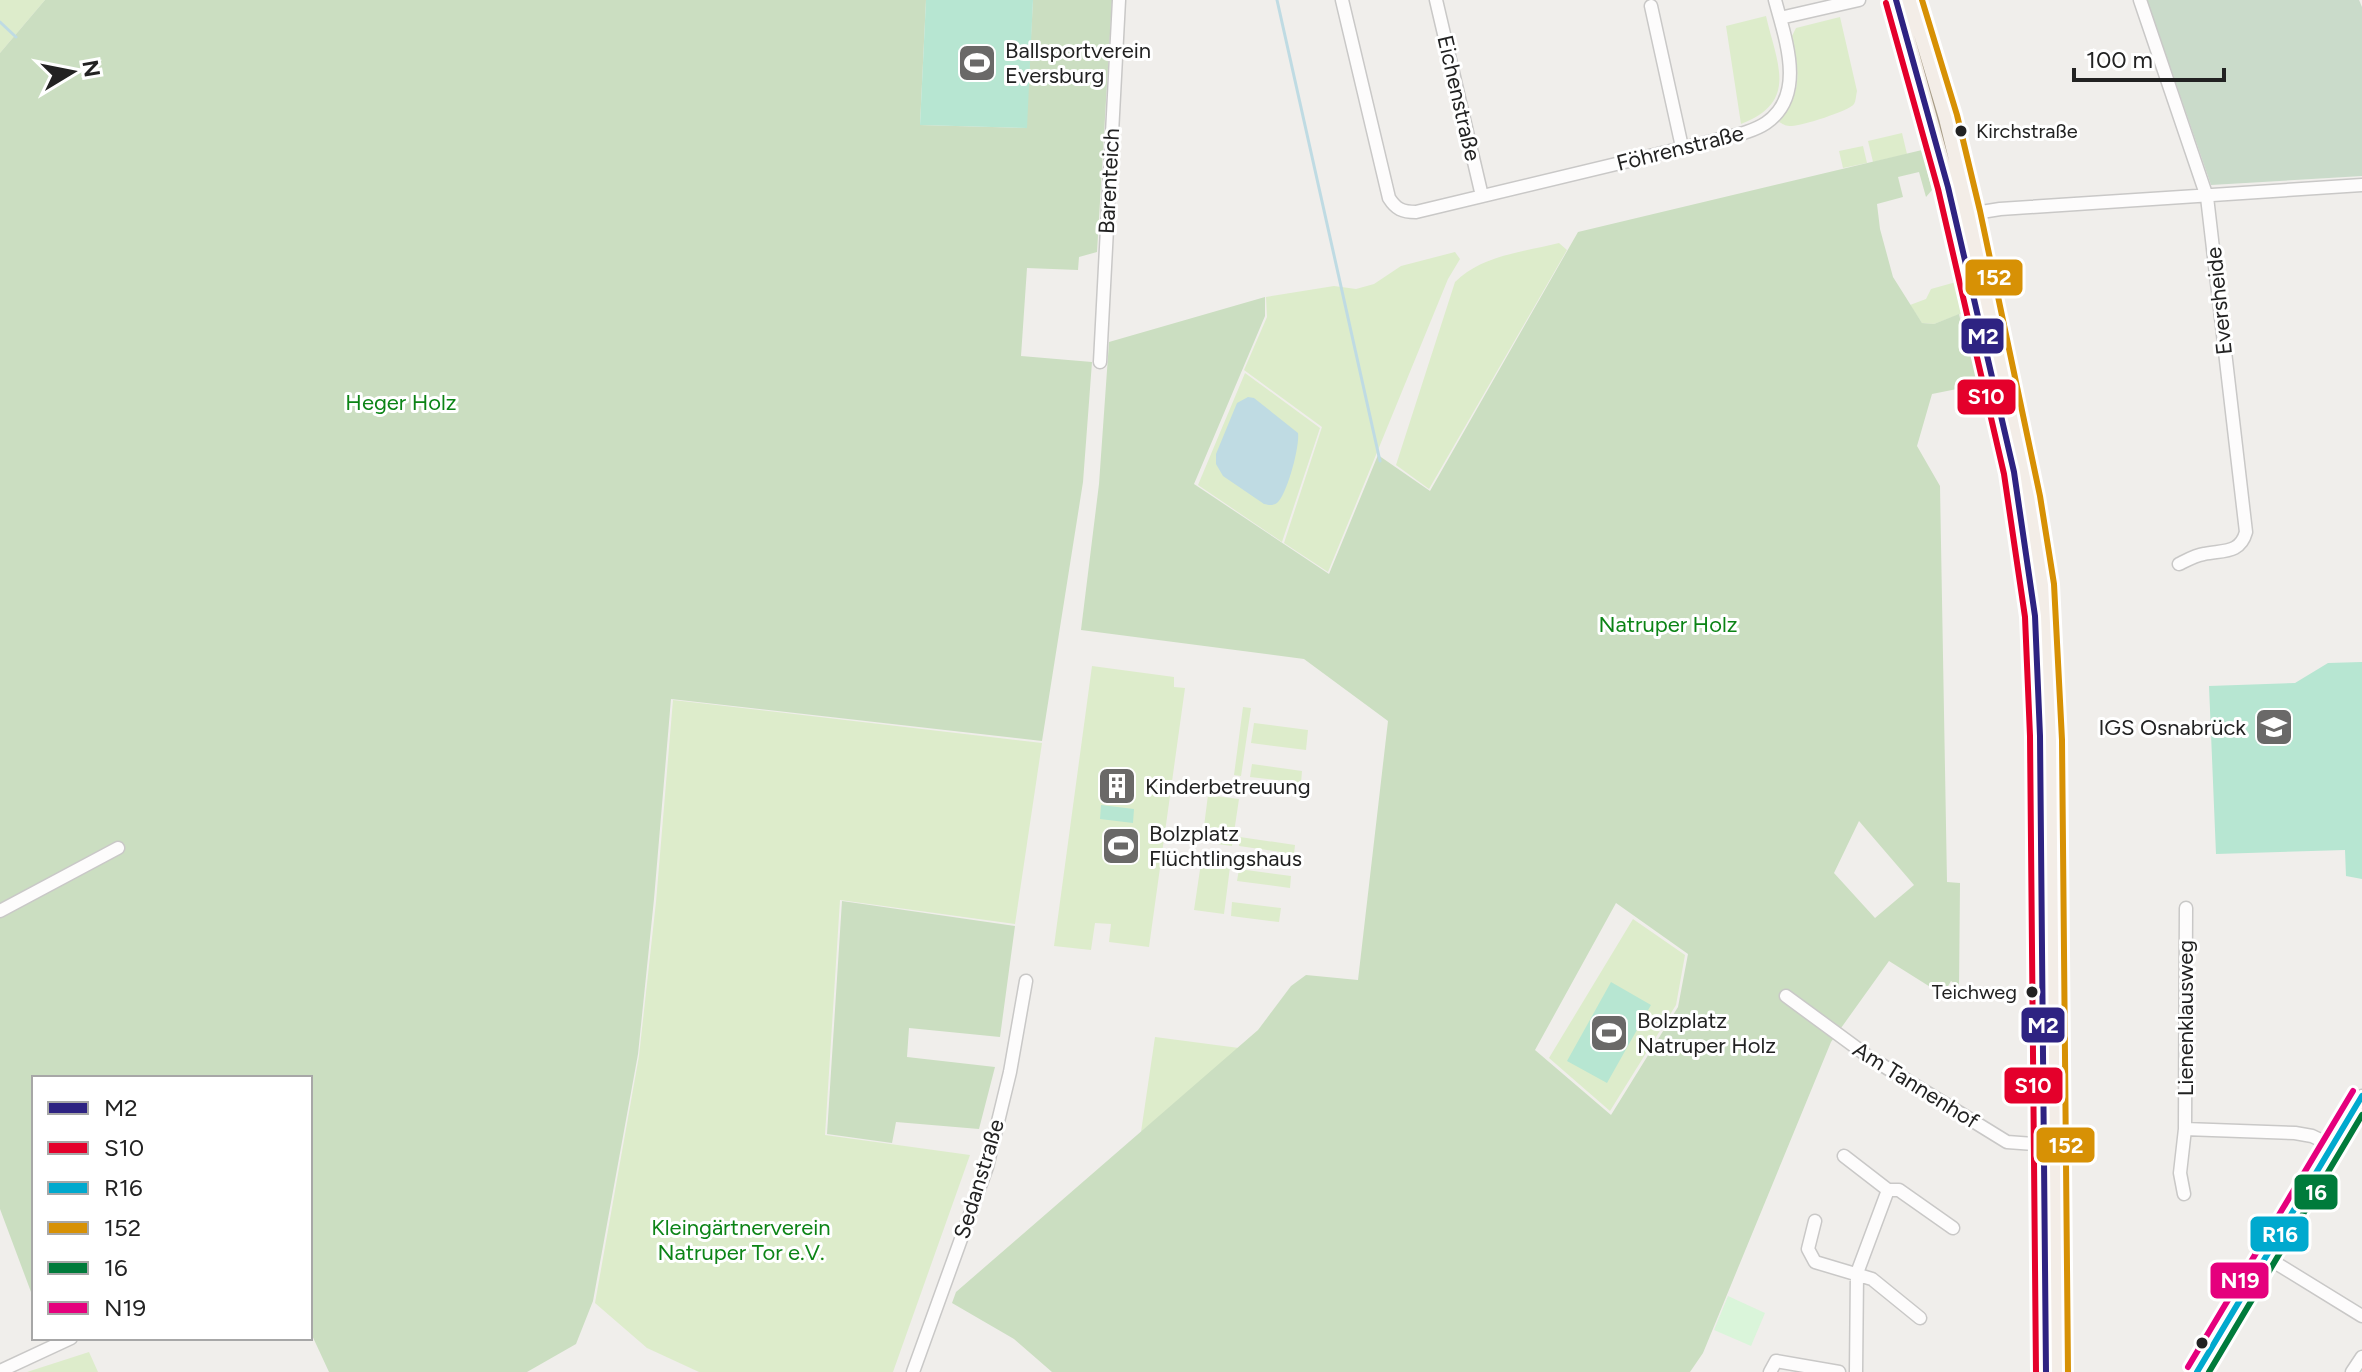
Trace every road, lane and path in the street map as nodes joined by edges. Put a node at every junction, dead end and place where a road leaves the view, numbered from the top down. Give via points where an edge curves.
1 (1119, 0) edge
2 (1342, 0) edge
3 (1436, 0) edge
4 (1775, 0) edge
5 (1859, 0) edge
6 (1896, 0) edge
7 (1912, 0) edge
8 (2140, 0) edge
9 (1651, 6) dead end
10 (1780, 18) junction
11 (1682, 147) junction
12 (2362, 185) edge
13 (1482, 196) junction
14 (2207, 197) junction
15 (1962, 215) junction
16 (1100, 362) dead end
17 (2179, 564) dead end
18 (118, 848) dead end
19 (2186, 908) dead end
20 (0, 911) edge
21 (1026, 981) dead end
22 (1786, 996) dead end
23 (2362, 1096) edge
24 (2185, 1129) junction
25 (2050, 1145) junction
26 (2333, 1146) junction
27 (1844, 1156) dead end
28 (1888, 1190) junction
29 (2184, 1194) dead end
30 (1815, 1221) dead end
31 (1953, 1228) dead end
32 (2266, 1257) junction
33 (1857, 1273) junction
34 (2362, 1316) edge
35 (1920, 1318) dead end
36 (67, 1340) edge
37 (2362, 1357) edge
38 (1, 1370) edge
39 (913, 1372) edge
40 (1770, 1372) edge
41 (1839, 1372) edge
42 (1856, 1372) edge
43 (2046, 1372) edge
44 (2058, 1372) edge
45 (2197, 1372) edge
46 (2352, 1372) edge

1 - 16 street, Barenteich
2 - 13 street, Föhrenstraße via 1395,208 1416,212
3 - 13 street, Eichenstraße
4 - 10 street, Föhrenstraße
5 - 10 street
6 - 15 main road
7 - 15 main road via 1947,118
8 - 14 street, Eversheide
9 - 11 street
10 - 11 street, Föhrenstraße via 1791,77 1774,115 1753,129
11 - 13 street, Föhrenstraße
12 - 14 street
14 - 15 street
14 - 17 street, Eversheide via 2246,532 2235,549
15 - 25 main road via 2014,472 2035,616
18 - 20 street
19 - 24 street, Lienenklausweg
21 - 39 street, Sedanstraße via 987,1167
22 - 25 street, Am Tannenhof via 1869,1057 2007,1142
23 - 26 street
24 - 26 street via 2295,1133
24 - 29 street, Lienenklausweg via 2180,1173
25 - 43 main road
25 - 44 main road
26 - 32 street
27 - 28 street
28 - 31 street via 1899,1190
28 - 33 street
30 - 33 street via 1808,1249 1815,1262
32 - 34 street
32 - 45 street
33 - 35 street
33 - 42 street
36 - 38 street
37 - 46 street
40 - 41 street via 1776,1361

